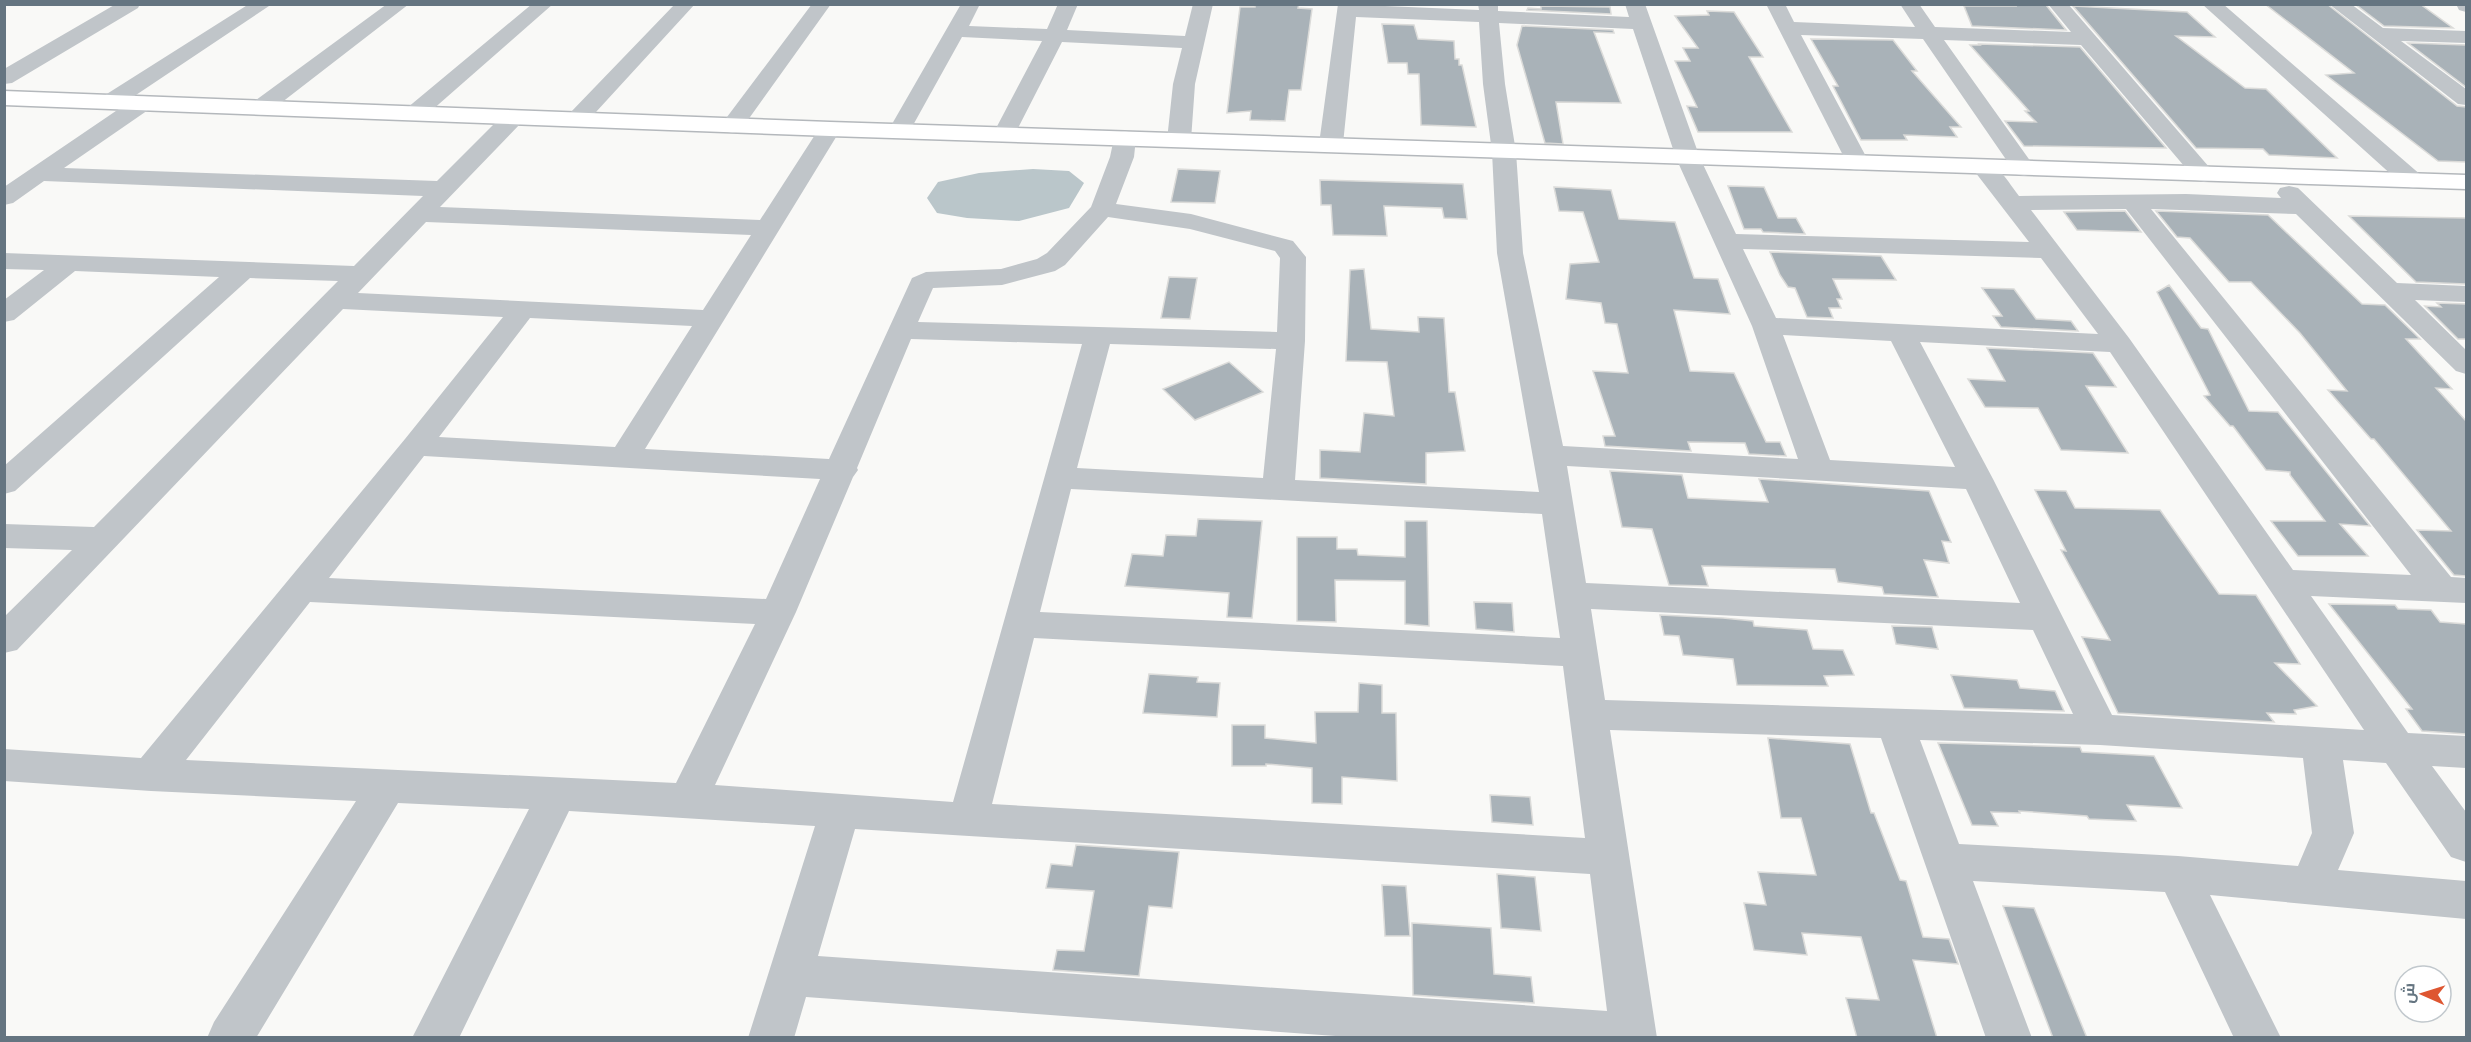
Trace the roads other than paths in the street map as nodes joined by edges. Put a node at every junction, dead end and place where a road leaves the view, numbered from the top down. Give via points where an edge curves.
1 (131, 4) edge
2 (263, 4) edge
3 (400, 4) edge
4 (544, 4) edge
5 (686, 4) edge
6 (822, 4) edge
7 (972, 4) edge
8 (1068, 4) edge
9 (1203, 4) edge
10 (1775, 4) edge
11 (1909, 4) edge
12 (2057, 4) edge
13 (2211, 4) edge
14 (2338, 4) edge
15 (1347, 8) edge
16 (1488, 11) edge
17 (1638, 14) edge
18 (1787, 28) junction
19 (957, 31) junction
20 (1928, 33) junction
21 (2379, 34) junction
22 (1055, 35) junction
23 (2466, 37) edge
24 (2086, 39) junction
25 (1192, 42) junction
26 (4, 78) edge
27 (4, 98) edge
28 (2466, 99) edge
29 (110, 102) junction
30 (142, 103) junction
31 (260, 108) junction
32 (415, 114) junction
33 (514, 117) junction
34 (577, 119) junction
35 (732, 126) junction
36 (830, 129) junction
37 (899, 131) junction
38 (1004, 134) junction
39 (1125, 138) junction
40 (1179, 140) junction
41 (1331, 144) junction
42 (1504, 152) junction
43 (1688, 158) junction
44 (1858, 164) junction
45 (1984, 168) junction
46 (2024, 169) junction
47 (40, 174) junction
48 (2166, 174) junction
49 (2204, 175) junction
50 (2270, 177) junction
51 (2413, 181) junction
52 (2466, 182) edge
53 (443, 189) junction
54 (4, 198) edge
55 (2013, 202) junction
56 (2133, 202) junction
57 (2199, 202) junction
58 (2304, 207) junction
59 (1102, 209) junction
60 (419, 214) junction
61 (767, 228) junction
62 (1727, 241) junction
63 (2049, 250) junction
64 (4, 261) edge
65 (71, 262) junction
66 (245, 268) junction
67 (363, 274) junction
68 (2391, 291) junction
69 (2466, 294) edge
70 (336, 300) junction
71 (523, 309) junction
72 (4, 314) edge
73 (711, 319) junction
74 (1766, 326) junction
75 (900, 330) junction
76 (1901, 333) junction
77 (1098, 336) junction
78 (1291, 341) junction
79 (2119, 344) junction
80 (2466, 365) edge
81 (416, 446) junction
82 (1549, 455) junction
83 (624, 458) junction
84 (842, 470) junction
85 (1818, 470) junction
86 (1058, 478) junction
87 (1977, 479) junction
88 (4, 484) edge
89 (1278, 491) junction
90 (1556, 504) junction
91 (4, 536) edge
92 (103, 539) junction
93 (2284, 582) junction
94 (301, 590) junction
95 (2454, 590) edge
96 (1570, 595) junction
97 (778, 612) junction
98 (2044, 617) junction
99 (1020, 624) junction
100 (4, 640) edge
101 (1580, 653) junction
102 (1588, 714) junction
103 (1895, 724) junction
104 (2100, 730) junction
105 (2321, 743) junction
106 (2396, 747) junction
107 (2466, 752) edge
108 (4, 765) edge
109 (151, 775) junction
110 (387, 787) junction
111 (558, 795) junction
112 (688, 800) junction
113 (840, 811) junction
114 (968, 820) junction
115 (2466, 844) edge
116 (1610, 857) junction
117 (1943, 861) junction
118 (2178, 874) junction
119 (2310, 885) junction
120 (2466, 900) edge
121 (792, 975) junction
122 (1634, 1036) edge
123 (230, 1038) edge
124 (435, 1038) edge
125 (771, 1038) edge
126 (2009, 1038) edge
127 (2258, 1038) edge

1 - 26 street
2 - 29 street
3 - 31 street
4 - 32 street
5 - 34 street
6 - 35 street
7 - 19 street
8 - 22 street
9 - 25 street
10 - 18 street
11 - 20 street
12 - 24 street
13 - 51 street
14 - 21 street
15 - 16 street
15 - 41 street
16 - 17 street
16 - 42 street
17 - 43 street
18 - 20 street
18 - 44 street
19 - 22 street
19 - 37 street
20 - 24 street
20 - 46 street
21 - 23 street
21 - 28 street
22 - 25 street
22 - 38 street
24 - 49 street
25 - 40 street
27 - 29 highway
29 - 30 highway
30 - 31 highway
30 - 47 street
31 - 32 highway
32 - 33 highway
33 - 34 highway
33 - 53 street
34 - 35 highway
35 - 36 highway
36 - 37 highway
36 - 61 street
37 - 38 highway
38 - 39 highway
39 - 40 highway
39 - 59 street via 1122,157
40 - 41 highway
41 - 42 highway
42 - 43 highway
42 - 82 street via 1510,253
43 - 44 highway
43 - 62 street
44 - 45 highway
45 - 46 highway
45 - 55 street
46 - 48 highway
47 - 53 street
47 - 54 street
48 - 49 highway
48 - 57 street
49 - 50 highway
50 - 51 highway
50 - 58 street
51 - 52 highway
53 - 60 street
55 - 56 street
55 - 63 street
56 - 57 street
56 - 95 street
57 - 58 street
58 - 68 street
59 - 75 street via 1056,260 1046,265 1002,277 926,280
59 - 78 street via 1202,224 1284,246 1293,257
60 - 61 street
60 - 67 street
61 - 73 street
62 - 63 street
62 - 74 street
63 - 79 street
64 - 65 street
65 - 66 street
65 - 72 street
66 - 67 street
66 - 88 street
67 - 70 street
68 - 69 street
68 - 80 street
70 - 71 street
70 - 92 street
71 - 73 street
71 - 81 street
73 - 83 street
74 - 76 street
74 - 85 street
75 - 77 street
75 - 84 street
76 - 79 street
76 - 87 street
77 - 78 street
77 - 86 street
78 - 89 street
79 - 93 street
81 - 83 street
81 - 94 street
82 - 85 street
82 - 90 street
83 - 84 street
84 - 97 street
85 - 87 street
86 - 89 street
86 - 99 street
87 - 98 street
89 - 90 street
90 - 96 street
91 - 92 street
92 - 100 street
93 - 95 street
93 - 106 street
94 - 97 street
94 - 109 street
96 - 98 street
96 - 101 street
97 - 112 street
98 - 104 street
99 - 101 street
99 - 114 street
101 - 102 street
102 - 103 street
102 - 116 street
103 - 104 street
103 - 117 street
104 - 105 street
105 - 106 street
105 - 119 street via 2333,832
106 - 107 street
106 - 115 street
108 - 109 street
109 - 110 street
110 - 111 street
110 - 123 street
111 - 112 street
111 - 124 street
112 - 113 street
113 - 114 street
113 - 121 street
114 - 116 street
116 - 122 street
117 - 118 street
117 - 126 street
118 - 119 street
118 - 127 street
119 - 120 street
121 - 122 street
121 - 125 street

